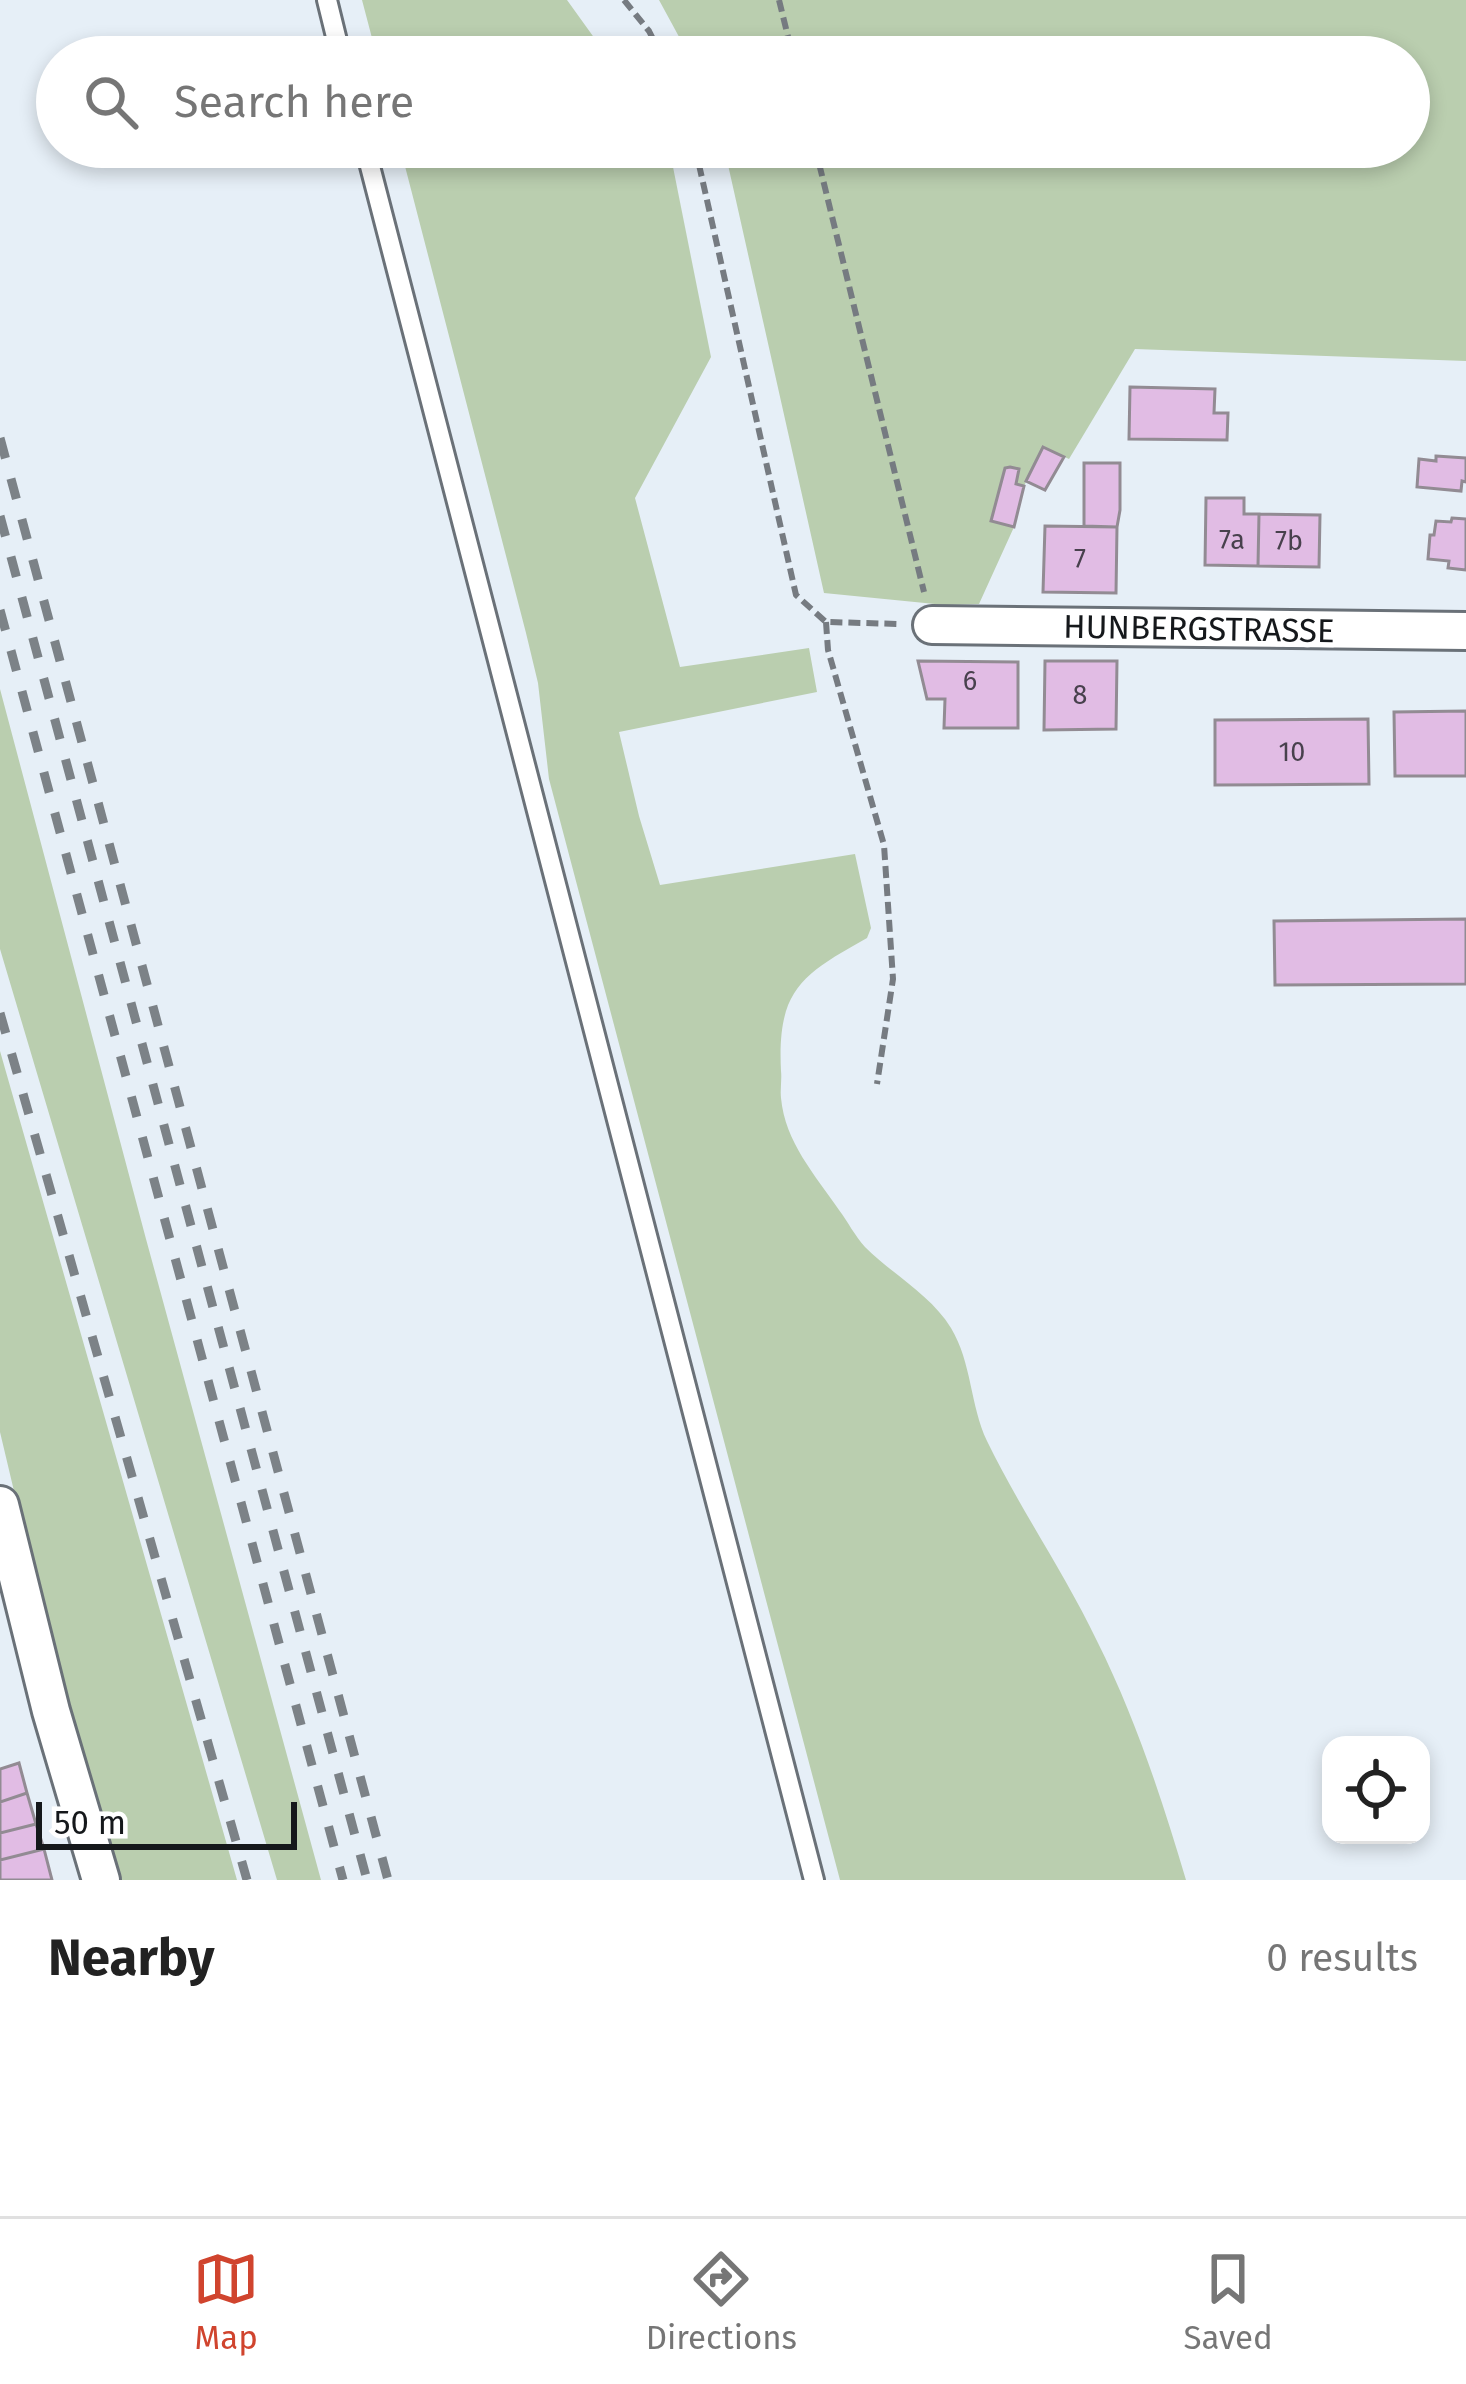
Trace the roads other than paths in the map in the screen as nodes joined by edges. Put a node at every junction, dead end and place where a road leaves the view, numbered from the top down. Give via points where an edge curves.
1 (326, 0) edge
2 (335, 36) edge
3 (370, 168) edge
4 (932, 626) road end
5 (1466, 631) edge
6 (0, 1505) edge
7 (101, 1880) edge
8 (814, 1880) edge

1 - 2 lane
3 - 8 lane
4 - 5 street, HUNBERGSTRASSE
6 - 7 street

